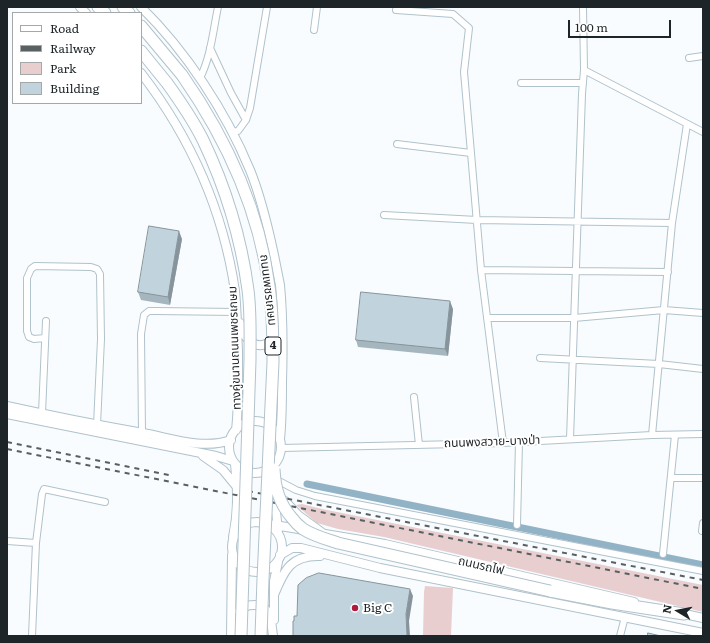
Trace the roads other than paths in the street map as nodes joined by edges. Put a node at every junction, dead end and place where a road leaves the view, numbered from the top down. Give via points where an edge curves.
1 (141, 7) edge
2 (218, 7) edge
3 (267, 7) edge
4 (317, 7) edge
5 (583, 7) edge
6 (396, 10) dead end
7 (142, 27) edge
8 (314, 30) dead end
9 (210, 48) junction
10 (142, 52) edge
11 (703, 56) edge
12 (689, 58) dead end
13 (584, 70) junction
14 (142, 74) edge
15 (200, 78) junction
16 (521, 83) dead end
17 (583, 83) junction
18 (246, 120) junction
19 (686, 124) junction
20 (232, 132) junction
21 (703, 132) edge
22 (397, 144) dead end
23 (471, 154) junction
24 (384, 215) dead end
25 (477, 220) junction
26 (578, 222) junction
27 (672, 223) junction
28 (481, 270) junction
29 (576, 271) junction
30 (668, 272) junction
31 (279, 283) junction
32 (235, 292) junction
33 (664, 310) junction
34 (236, 312) junction
35 (703, 313) edge
36 (487, 318) junction
37 (574, 318) junction
38 (46, 321) dead end
39 (45, 338) junction
40 (540, 358) dead end
41 (573, 361) junction
42 (273, 362) junction
43 (659, 364) junction
44 (703, 369) edge
45 (414, 397) dead end
46 (7, 406) edge
47 (7, 414) edge
48 (42, 414) junction
49 (97, 425) junction
50 (236, 430) junction
51 (142, 433) junction
52 (703, 434) edge
53 (652, 435) junction
54 (675, 435) junction
55 (280, 439) junction
56 (570, 439) junction
57 (230, 440) junction
58 (519, 442) junction
59 (503, 443) junction
60 (420, 445) junction
61 (280, 452) junction
62 (198, 454) junction
63 (234, 463) junction
64 (672, 478) junction
65 (703, 478) edge
66 (277, 483) junction
67 (237, 487) junction
68 (105, 502) dead end
69 (257, 522) junction
70 (703, 523) edge
71 (517, 525) dead end
72 (277, 526) junction
73 (702, 531) dead end
74 (324, 534) junction
75 (280, 540) junction
76 (7, 541) edge
77 (36, 543) junction
78 (232, 543) junction
79 (385, 544) junction
80 (663, 554) dead end
81 (335, 556) junction
82 (279, 557) junction
83 (380, 568) junction
84 (703, 571) edge
85 (274, 595) junction
86 (684, 614) junction
87 (625, 617) junction
88 (703, 618) edge
89 (703, 633) edge
90 (32, 636) edge
91 (231, 636) edge
92 (241, 636) edge
93 (262, 636) edge
94 (273, 636) edge
95 (620, 636) edge

1 - 15 main road, 4 via 181,52
2 - 9 street
3 - 18 street
4 - 8 street
5 - 13 street
6 - 23 street via 453,14 469,28 464,72
7 - 42 highway, ถนนเพชรเกษม / 4, bridge via 201,102 239,176 259,234 269,286
9 - 15 street
9 - 18 street via 230,93
10 - 92 highway, ถนนเพชรเกษม / 4, bridge via 185,108 199,132 232,213 242,254 248,290 250,360
11 - 12 street
13 - 17 street
13 - 19 street
14 - 32 main road, ทางคู่ขนานถนนเพชรเกษม via 190,147 204,178 222,233
15 - 20 main road, 4
16 - 17 street
17 - 26 street
18 - 20 street via 238,131
19 - 21 street
19 - 27 street
20 - 31 main road, 4 via 250,170 261,204
22 - 23 street
23 - 25 street
24 - 25 street
25 - 26 street
25 - 28 street
26 - 27 street
26 - 29 street
27 - 30 street
28 - 29 street
28 - 36 street
29 - 30 street
29 - 37 street
30 - 33 street
31 - 32 main road via 279,330 272,341 266,344 254,344 242,332
31 - 55 main road, 4 via 283,362
32 - 34 main road, ทางคู่ขนานถนนเพชรเกษม
33 - 35 street
33 - 37 street
33 - 43 street
34 - 50 main road, ทางคู่ขนานถนนเพชรเกษม via 239,395
34 - 51 street via 149,311 144,315 141,334
36 - 37 street
36 - 59 street
37 - 41 street
38 - 39 street
39 - 48 street
39 - 49 street via 34,340 29,337 27,331 27,278 31,269 35,266 91,267 97,270 100,274 101,339
40 - 41 street
41 - 43 street
41 - 56 street
42 - 86 highway, bridge via 274,482 284,509 301,528 338,543 550,591
42 - 93 highway, ถนนเพชรเกษม / 4, bridge
43 - 44 street
43 - 53 street
45 - 60 street
46 - 48 main road
47 - 62 main road
48 - 49 main road
49 - 51 main road
50 - 55 main road via 243,424 261,422 276,432
50 - 57 main road
51 - 57 main road via 208,444 221,444
52 - 54 street, ถนนพงสวาย-บางป่า
53 - 54 street, ถนนพงสวาย-บางป่า
53 - 56 street, ถนนพงสวาย-บางป่า
54 - 64 street
55 - 61 main road
56 - 58 street, ถนนพงสวาย-บางป่า
57 - 63 main road via 230,454
58 - 59 street, ถนนพงสวาย-บางป่า
58 - 71 street
59 - 60 street, ถนนพงสวาย-บางป่า
60 - 61 street, ถนนพงสวาย-บางป่า
61 - 63 main road via 276,463 263,472 248,472
61 - 66 main road
62 - 63 main road
62 - 67 main road via 223,470
63 - 67 main road
64 - 65 street
64 - 80 street
66 - 72 main road
66 - 74 main road via 282,498 288,505
66 - 84 street via 315,496
67 - 78 main road via 236,522
68 - 77 street via 44,489
69 - 72 main road, ถนนรถไฟ
69 - 75 main road via 272,527
69 - 78 main road via 242,527
70 - 73 street
72 - 74 main road, ถนนรถไฟ
72 - 75 main road
74 - 79 main road, ถนนรถไฟ
75 - 82 main road
76 - 77 street
77 - 90 street
78 - 82 main road via 233,555 237,562 250,571 266,570
78 - 91 main road
79 - 83 main road via 378,545 371,554 374,564
79 - 86 main road, ถนนรถไฟ
81 - 82 main road, ถนนรถไฟ via 296,547
81 - 83 main road, ถนนรถไฟ
81 - 85 main road via 308,556 291,564 284,572
82 - 85 main road via 275,570
83 - 87 main road, ถนนรถไฟ
85 - 94 main road
86 - 88 main road, ถนนรถไฟ
87 - 89 main road, ถนนรถไฟ
87 - 95 street
91 - 94 main road via 233,619 237,613 242,608 255,604 267,609

